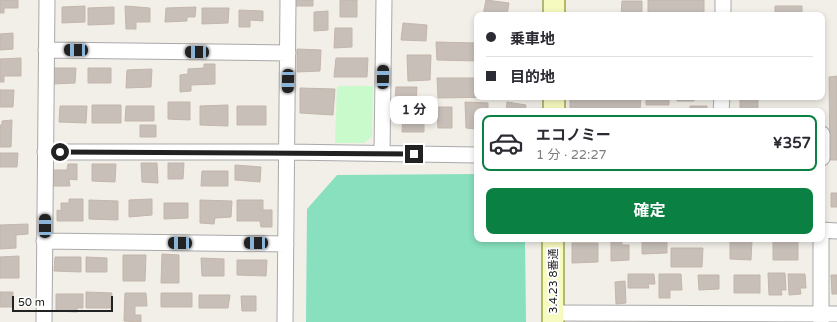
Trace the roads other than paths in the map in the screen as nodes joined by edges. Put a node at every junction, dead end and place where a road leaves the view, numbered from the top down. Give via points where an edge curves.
1 (46, 0) edge
2 (288, 0) edge
3 (384, 0) edge
4 (554, 0) edge
5 (723, 0) edge
6 (554, 12) edge
7 (723, 12) edge
8 (46, 50) junction
9 (288, 53) junction
10 (45, 152) junction
11 (287, 152) junction
12 (382, 153) junction
13 (474, 155) edge
14 (825, 230) edge
15 (837, 230) edge
16 (44, 241) junction
17 (553, 242) edge
18 (821, 242) edge
19 (286, 244) junction
20 (837, 314) edge
21 (553, 318) edge
22 (821, 318) edge
23 (44, 322) edge
24 (285, 322) edge

1 - 8 street
2 - 9 street
3 - 12 street
4 - 6 street
5 - 7 street
8 - 9 street
8 - 10 street
9 - 11 street
10 - 11 street
10 - 16 street
11 - 12 street
11 - 19 street
12 - 13 street
14 - 15 street
16 - 19 street
16 - 23 street
17 - 21 street, 3.4.23 8番通
18 - 22 street
19 - 24 street
20 - 22 street
21 - 22 street

